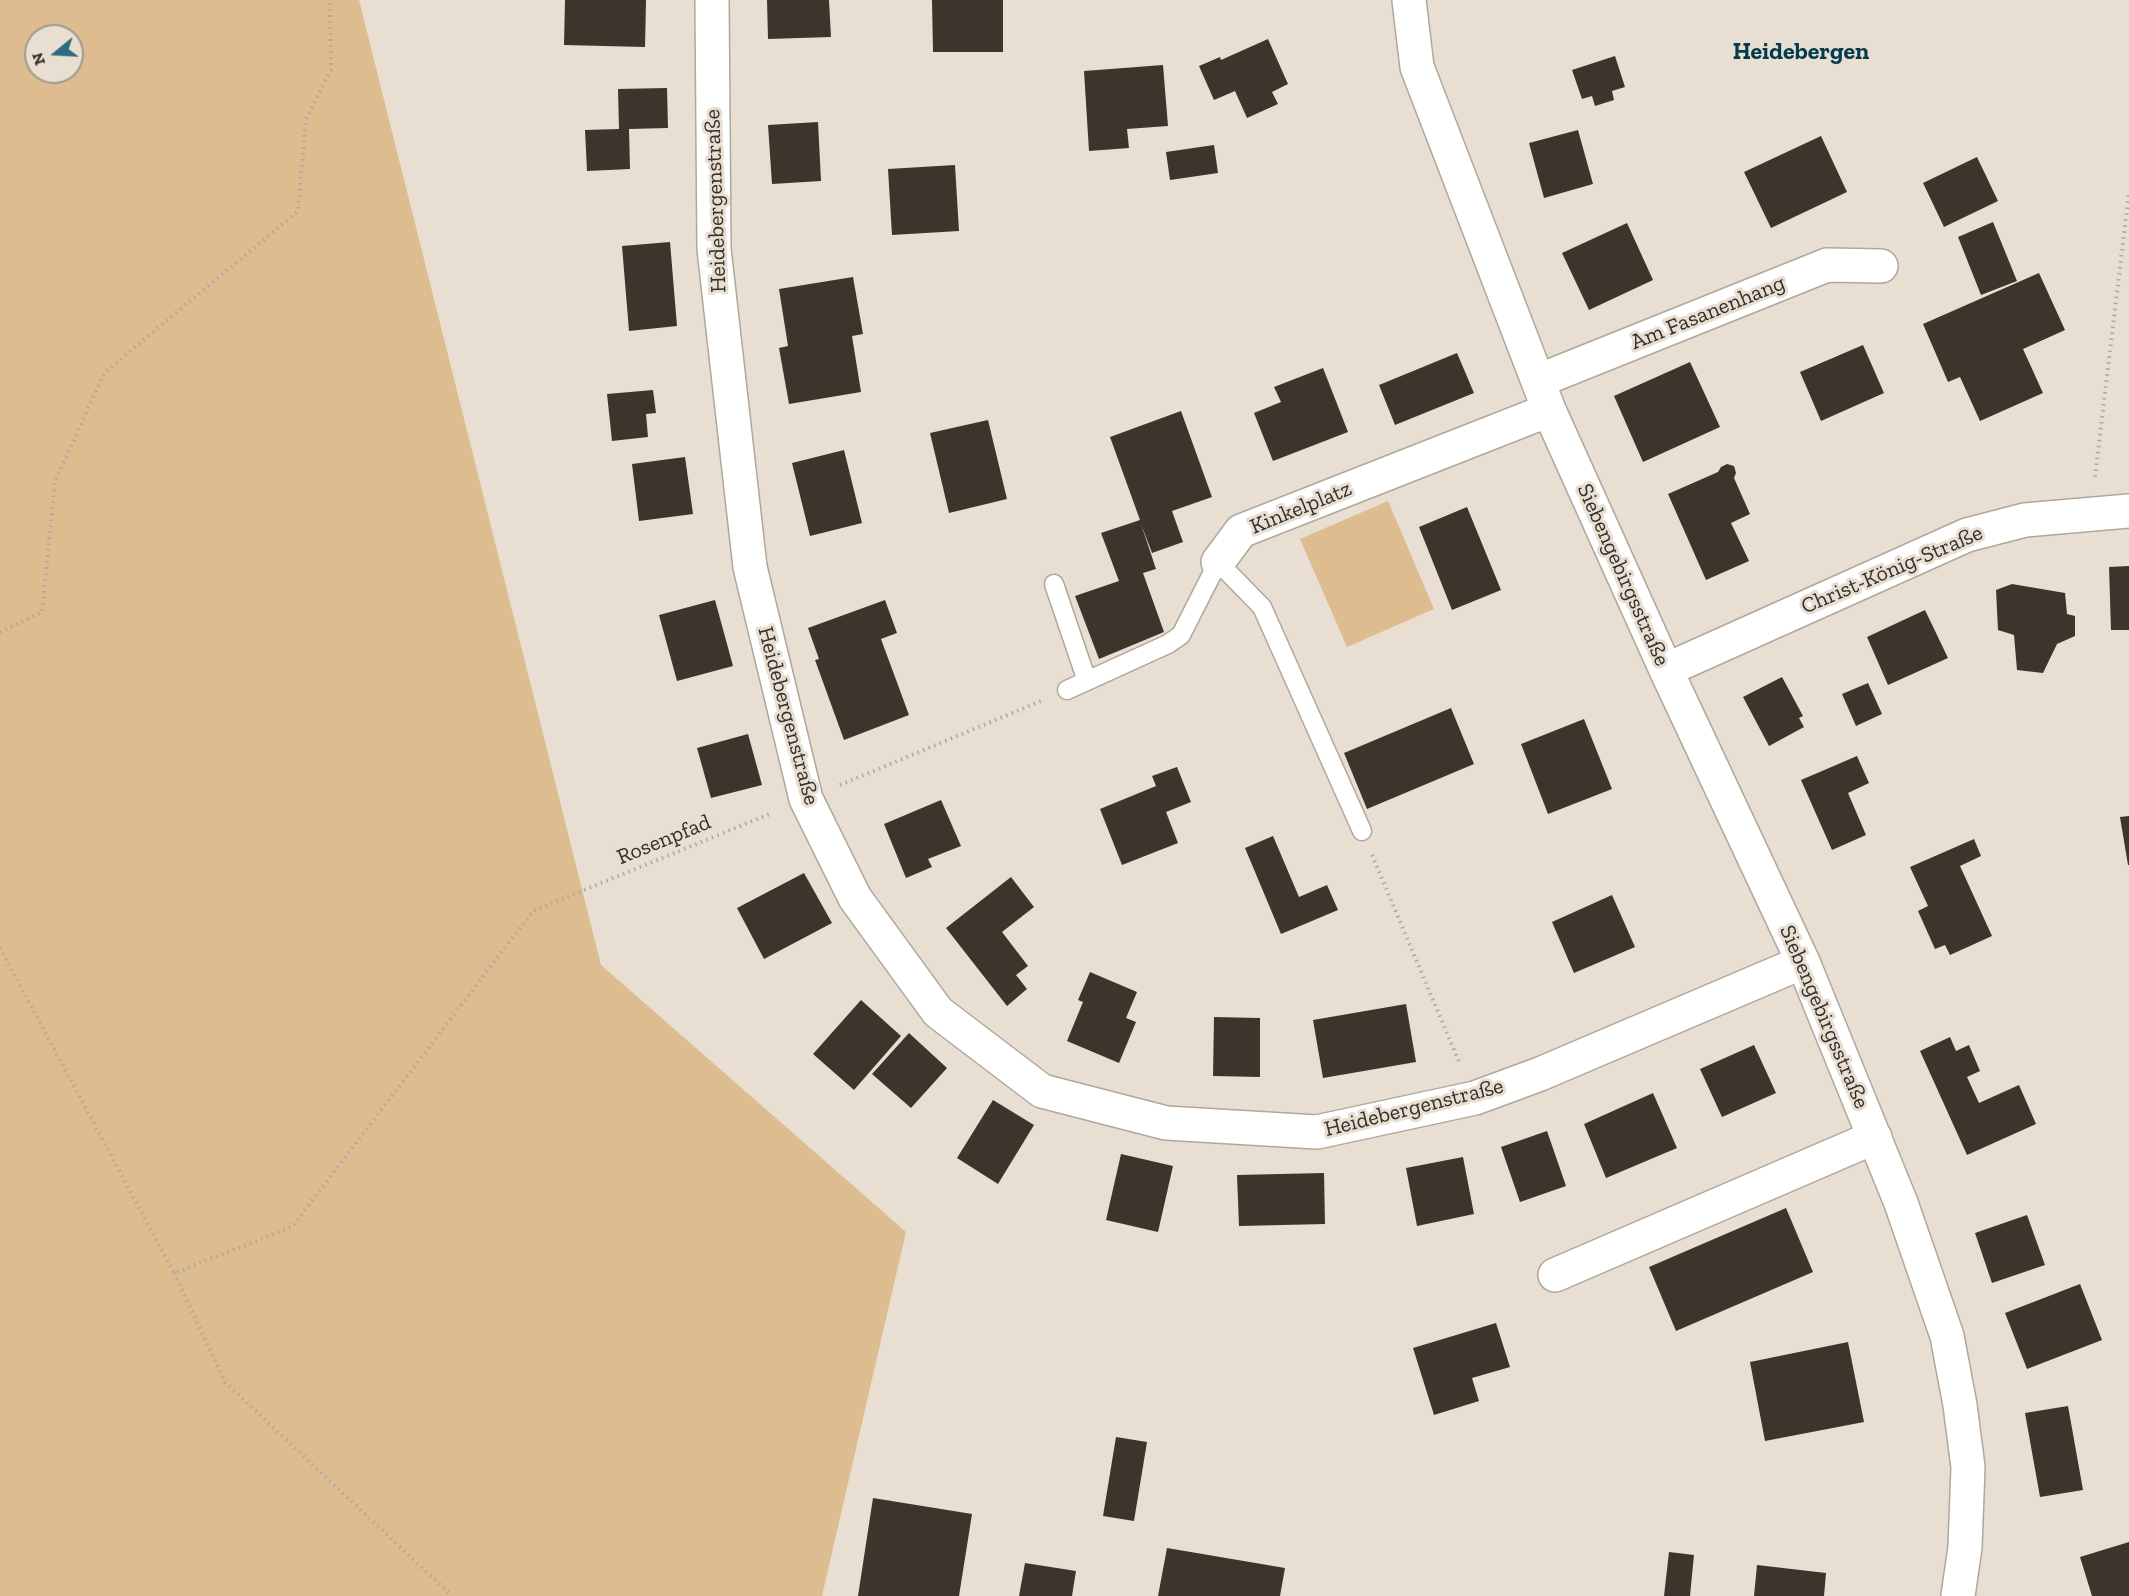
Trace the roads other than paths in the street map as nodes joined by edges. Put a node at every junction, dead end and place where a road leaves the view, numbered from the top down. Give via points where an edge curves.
1 (712, 0) edge
2 (1409, 0) edge
3 (1881, 266) dead end
4 (1544, 396) junction
5 (2129, 511) edge
6 (1218, 562) junction
7 (1054, 584) dead end
8 (1666, 670) junction
9 (1087, 681) junction
10 (1067, 690) road end
11 (1362, 831) road end
12 (1803, 962) junction
13 (1875, 1137) junction
14 (1555, 1275) dead end
15 (1958, 1596) edge

1 - 12 street, Heidebergenstraße via 714,249 750,567 806,799 855,898 938,1012 1042,1091 1166,1123 1317,1132 1475,1098
2 - 4 street, Siebengebirgsstraße via 1417,67
3 - 4 street, Am Fasanenhang via 1827,265
4 - 6 street, Kinkelplatz via 1242,531
4 - 8 street, Siebengebirgsstraße
5 - 8 street, Christ-König-Straße via 2025,520 1967,535
6 - 9 lane via 1181,635
6 - 11 lane via 1262,607
7 - 9 lane
8 - 12 street, Siebengebirgsstraße
9 - 10 lane
12 - 13 street, Siebengebirgsstraße
13 - 14 street, Siebengebirgsstraße
13 - 15 street, Siebengebirgsstraße via 1947,1336 1960,1405 1968,1467 1965,1547

